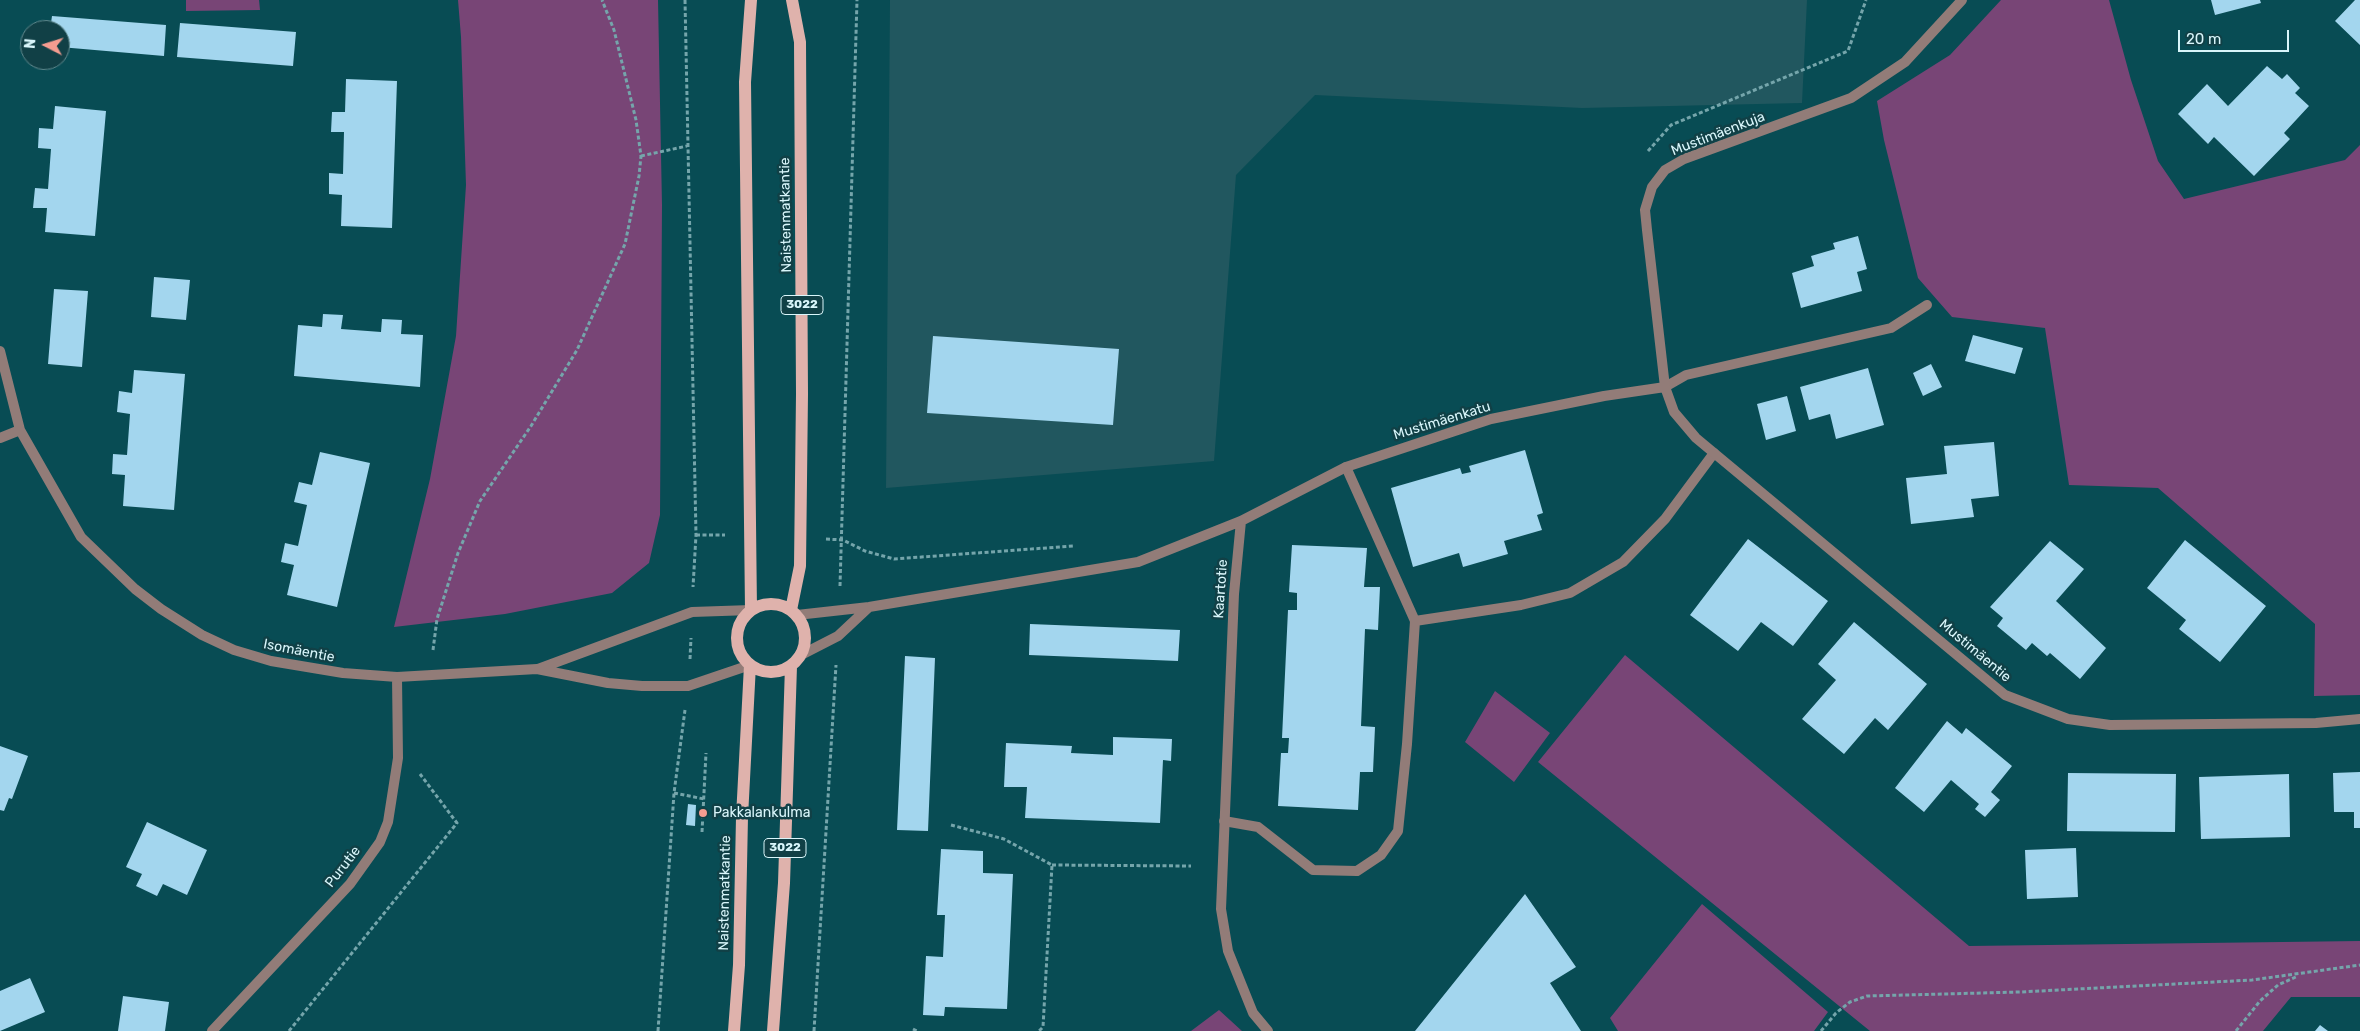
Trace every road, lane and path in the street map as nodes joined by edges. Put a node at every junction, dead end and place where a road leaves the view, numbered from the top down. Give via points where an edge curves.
1 (602, 0) edge
2 (685, 0) edge
3 (751, 0) edge
4 (792, 0) edge
5 (857, 0) edge
6 (1866, 0) edge
7 (1962, 0) edge
8 (687, 146) junction
9 (1646, 154) dead end
10 (641, 156) junction
11 (1927, 306) dead end
12 (0, 351) edge
13 (1665, 387) junction
14 (20, 430) junction
15 (0, 438) edge
16 (1714, 452) junction
17 (1346, 467) junction
18 (1241, 522) junction
19 (843, 540) junction
20 (1081, 545) dead end
21 (869, 607) junction
22 (838, 609) junction
23 (751, 610) junction
24 (692, 612) junction
25 (794, 613) junction
26 (1415, 620) junction
27 (838, 636) junction
28 (795, 661) junction
29 (750, 665) junction
30 (537, 669) junction
31 (430, 676) junction
32 (397, 677) junction
33 (688, 686) junction
34 (2360, 719) edge
35 (706, 753) dead end
36 (398, 758) junction
37 (674, 793) junction
38 (704, 799) junction
39 (1224, 821) junction
40 (951, 825) dead end
41 (702, 832) dead end
42 (1052, 865) junction
43 (1191, 866) dead end
44 (2360, 965) edge
45 (2300, 975) junction
46 (212, 1031) edge
47 (289, 1031) edge
48 (658, 1031) edge
49 (734, 1031) edge
50 (773, 1031) edge
51 (814, 1031) edge
52 (1039, 1031) edge
53 (1268, 1031) edge
54 (1821, 1031) edge
55 (2236, 1031) edge

1 - 10 path via 614,30 636,120
2 - 8 path
3 - 23 main road via 745,82
4 - 25 main road, Naistenmatkantie / 3022 via 800,42 802,394 800,566
5 - 19 path
6 - 9 path via 1848,52 1671,126
7 - 13 street, Mustimäenkuja via 1905,62 1851,98 1684,159 1665,170 1656,181 1645,210
8 - 10 path
8 - 24 path via 696,535
10 - 31 path via 626,244 585,332 531,426 480,501 458,553 437,619
11 - 13 street via 1891,328 1686,374
12 - 14 street, Isomäentie
13 - 16 street, Mustimäentie via 1674,412 1696,438
13 - 17 street, Mustimäenkatu via 1491,419
14 - 15 street
14 - 32 street, Isomäentie via 81,537 135,589 169,614 234,650 271,661 343,673
16 - 26 street via 1665,519 1623,562 1570,593 1521,606
16 - 34 street, Mustimäentie via 2005,694 2068,719 2110,725 2316,723
17 - 18 street, Mustimäenkatu
17 - 26 street
18 - 21 street via 1138,562
18 - 39 street, Kaartotie via 1234,594
19 - 20 path via 865,551 894,559
19 - 22 path
21 - 22 street
21 - 27 street
22 - 25 street
23 - 24 street
23 - 25 main road via 764,604 778,604
23 - 29 main road via 739,624 737,641 743,658
24 - 30 street
24 - 33 path
25 - 28 main road, 3022 via 803,627 804,642
26 - 39 street via 1398,831 1381,855 1357,871 1313,870 1258,827
27 - 28 street
27 - 51 path
28 - 29 main road via 777,671 763,671
28 - 50 main road, 3022
29 - 33 street, Isomäentie
29 - 49 main road, Naistenmatkantie
30 - 31 street, Isomäentie
30 - 33 street, Isomäentie via 608,684
31 - 32 street, Isomäentie
32 - 36 street, Purutie
33 - 37 path
35 - 38 path
36 - 46 street, Purutie via 388,822 380,842 350,884
36 - 47 path via 410,761 457,824
37 - 38 path
37 - 48 path
38 - 41 path
39 - 53 street, Kaartotie via 1221,909 1228,951 1252,1014
40 - 42 path via 1004,838
42 - 43 path
42 - 52 path via 1043,1027
44 - 45 path
45 - 54 path via 2020,992 1867,996 1850,1002
45 - 55 path via 2278,985 2260,1000

